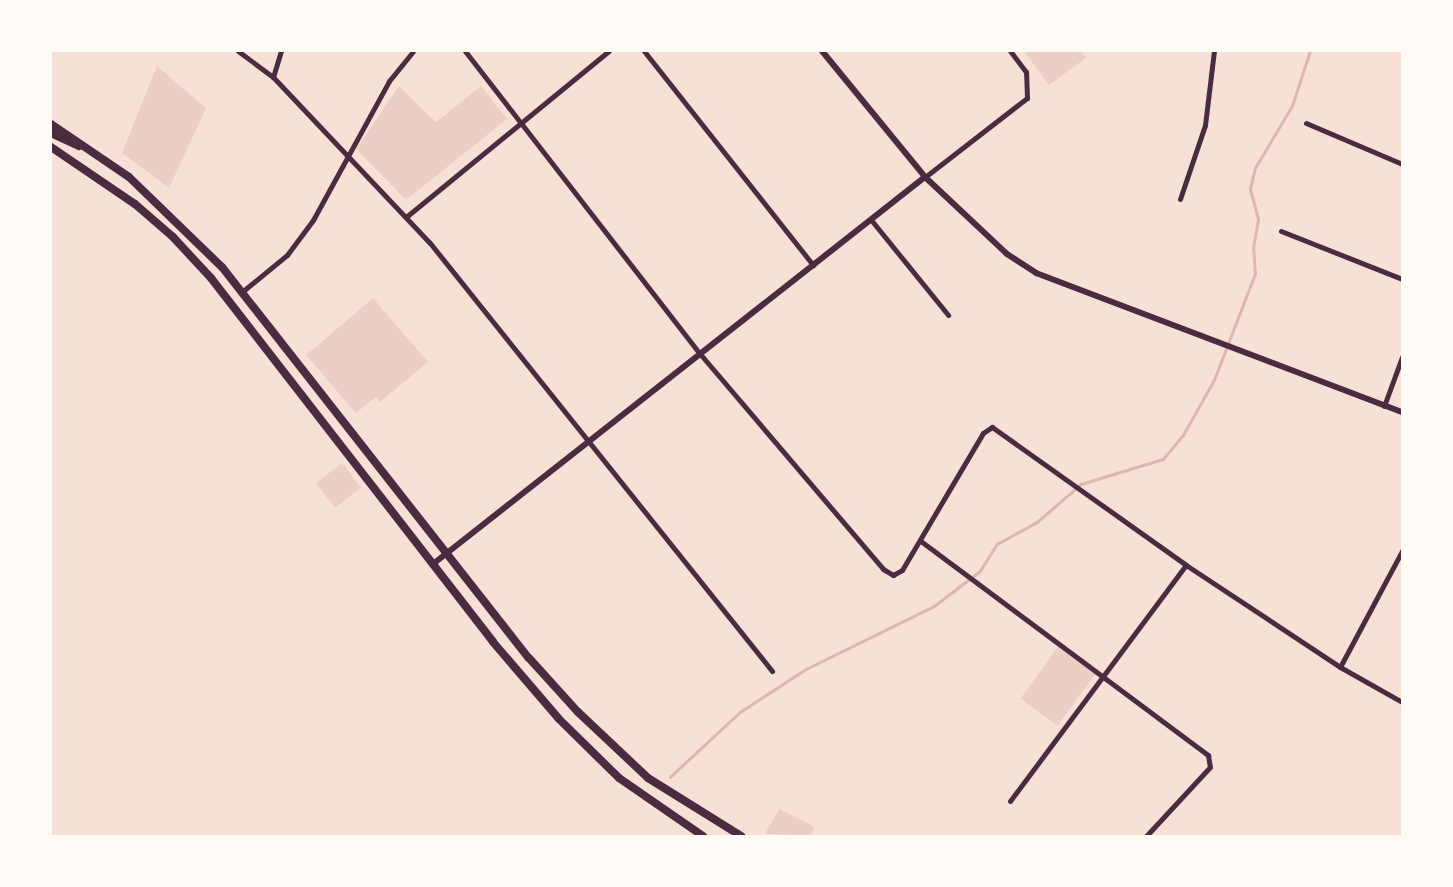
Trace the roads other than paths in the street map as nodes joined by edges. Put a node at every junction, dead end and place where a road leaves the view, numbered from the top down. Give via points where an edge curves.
1 (238, 51) edge
2 (281, 51) edge
3 (413, 51) edge
4 (465, 51) edge
5 (609, 51) edge
6 (644, 51) edge
7 (822, 51) edge
8 (1010, 51) edge
9 (1214, 51) edge
10 (273, 77) junction
11 (519, 123) junction
12 (1306, 123) dead end
13 (51, 124) edge
14 (51, 133) edge
15 (51, 146) edge
16 (347, 152) junction
17 (103, 158) junction
18 (1402, 164) edge
19 (925, 177) junction
20 (1180, 199) dead end
21 (406, 217) junction
22 (872, 221) junction
23 (1281, 231) dead end
24 (813, 265) junction
25 (1402, 279) edge
26 (243, 291) junction
27 (948, 315) dead end
28 (701, 355) junction
29 (1402, 357) edge
30 (1384, 406) junction
31 (1402, 412) edge
32 (588, 445) junction
33 (922, 542) junction
34 (1402, 551) edge
35 (448, 553) junction
36 (433, 564) junction
37 (1186, 565) junction
38 (1340, 667) junction
39 (772, 671) dead end
40 (1104, 676) junction
41 (1402, 702) edge
42 (1010, 801) dead end
43 (703, 836) edge
44 (741, 836) edge
45 (1146, 836) edge

1 - 10 street
2 - 10 street
3 - 16 street via 388,81
4 - 11 street
5 - 11 street
6 - 24 street
7 - 19 street
8 - 19 street via 1029,81 1022,106
9 - 20 street via 1205,125
10 - 16 street
11 - 21 street
11 - 28 street
12 - 18 street
13 - 17 highway
14 - 17 highway
15 - 36 highway via 135,204 211,278
16 - 21 street
16 - 26 street via 313,220 287,255
17 - 26 highway via 178,220
19 - 22 street
19 - 30 street via 1007,254 1036,273
21 - 32 street
22 - 24 street
22 - 27 street
23 - 25 street
24 - 28 street
26 - 35 highway
28 - 32 street
28 - 33 street via 893,575
29 - 30 street
30 - 31 street
32 - 35 street
32 - 39 street
33 - 37 street via 983,433 992,427
33 - 40 street
34 - 38 street
35 - 36 street
35 - 44 highway via 529,658 610,745 678,799
36 - 43 highway via 493,642 586,746 654,806
37 - 38 street
37 - 40 street
38 - 41 street
40 - 42 street
40 - 45 street via 1211,760

